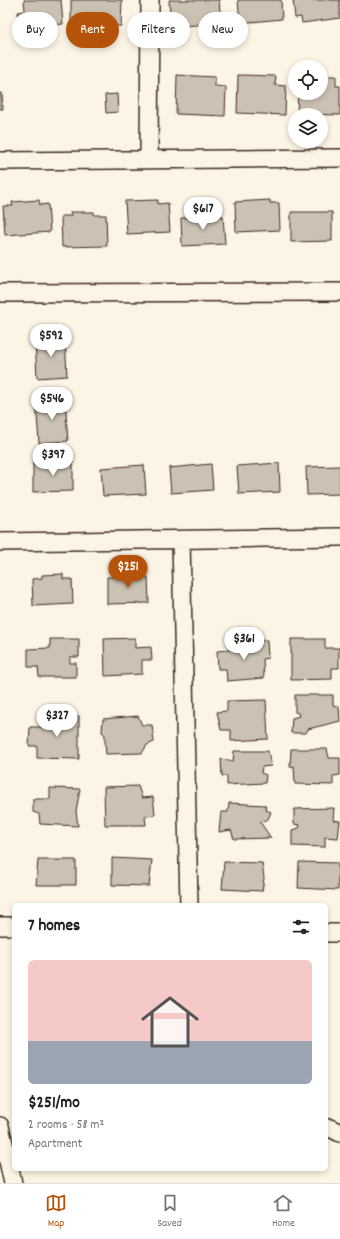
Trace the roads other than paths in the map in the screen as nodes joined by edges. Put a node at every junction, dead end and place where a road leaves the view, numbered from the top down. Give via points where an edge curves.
1 (150, 0) edge
2 (340, 158) edge
3 (149, 160) junction
4 (0, 161) edge
5 (340, 292) edge
6 (0, 293) edge
7 (340, 537) edge
8 (181, 540) junction
9 (0, 542) edge
10 (189, 903) edge
11 (0, 926) edge
12 (12, 926) edge
13 (328, 933) edge
14 (340, 933) edge
15 (0, 1126) edge
16 (328, 1128) edge
17 (340, 1133) edge
18 (11, 1159) edge
19 (13, 1183) edge

1 - 3 street
2 - 3 street
3 - 4 street
5 - 6 street
7 - 8 street
8 - 9 street
8 - 10 street
11 - 12 street
13 - 14 street
15 - 18 street
16 - 17 street
18 - 19 street

